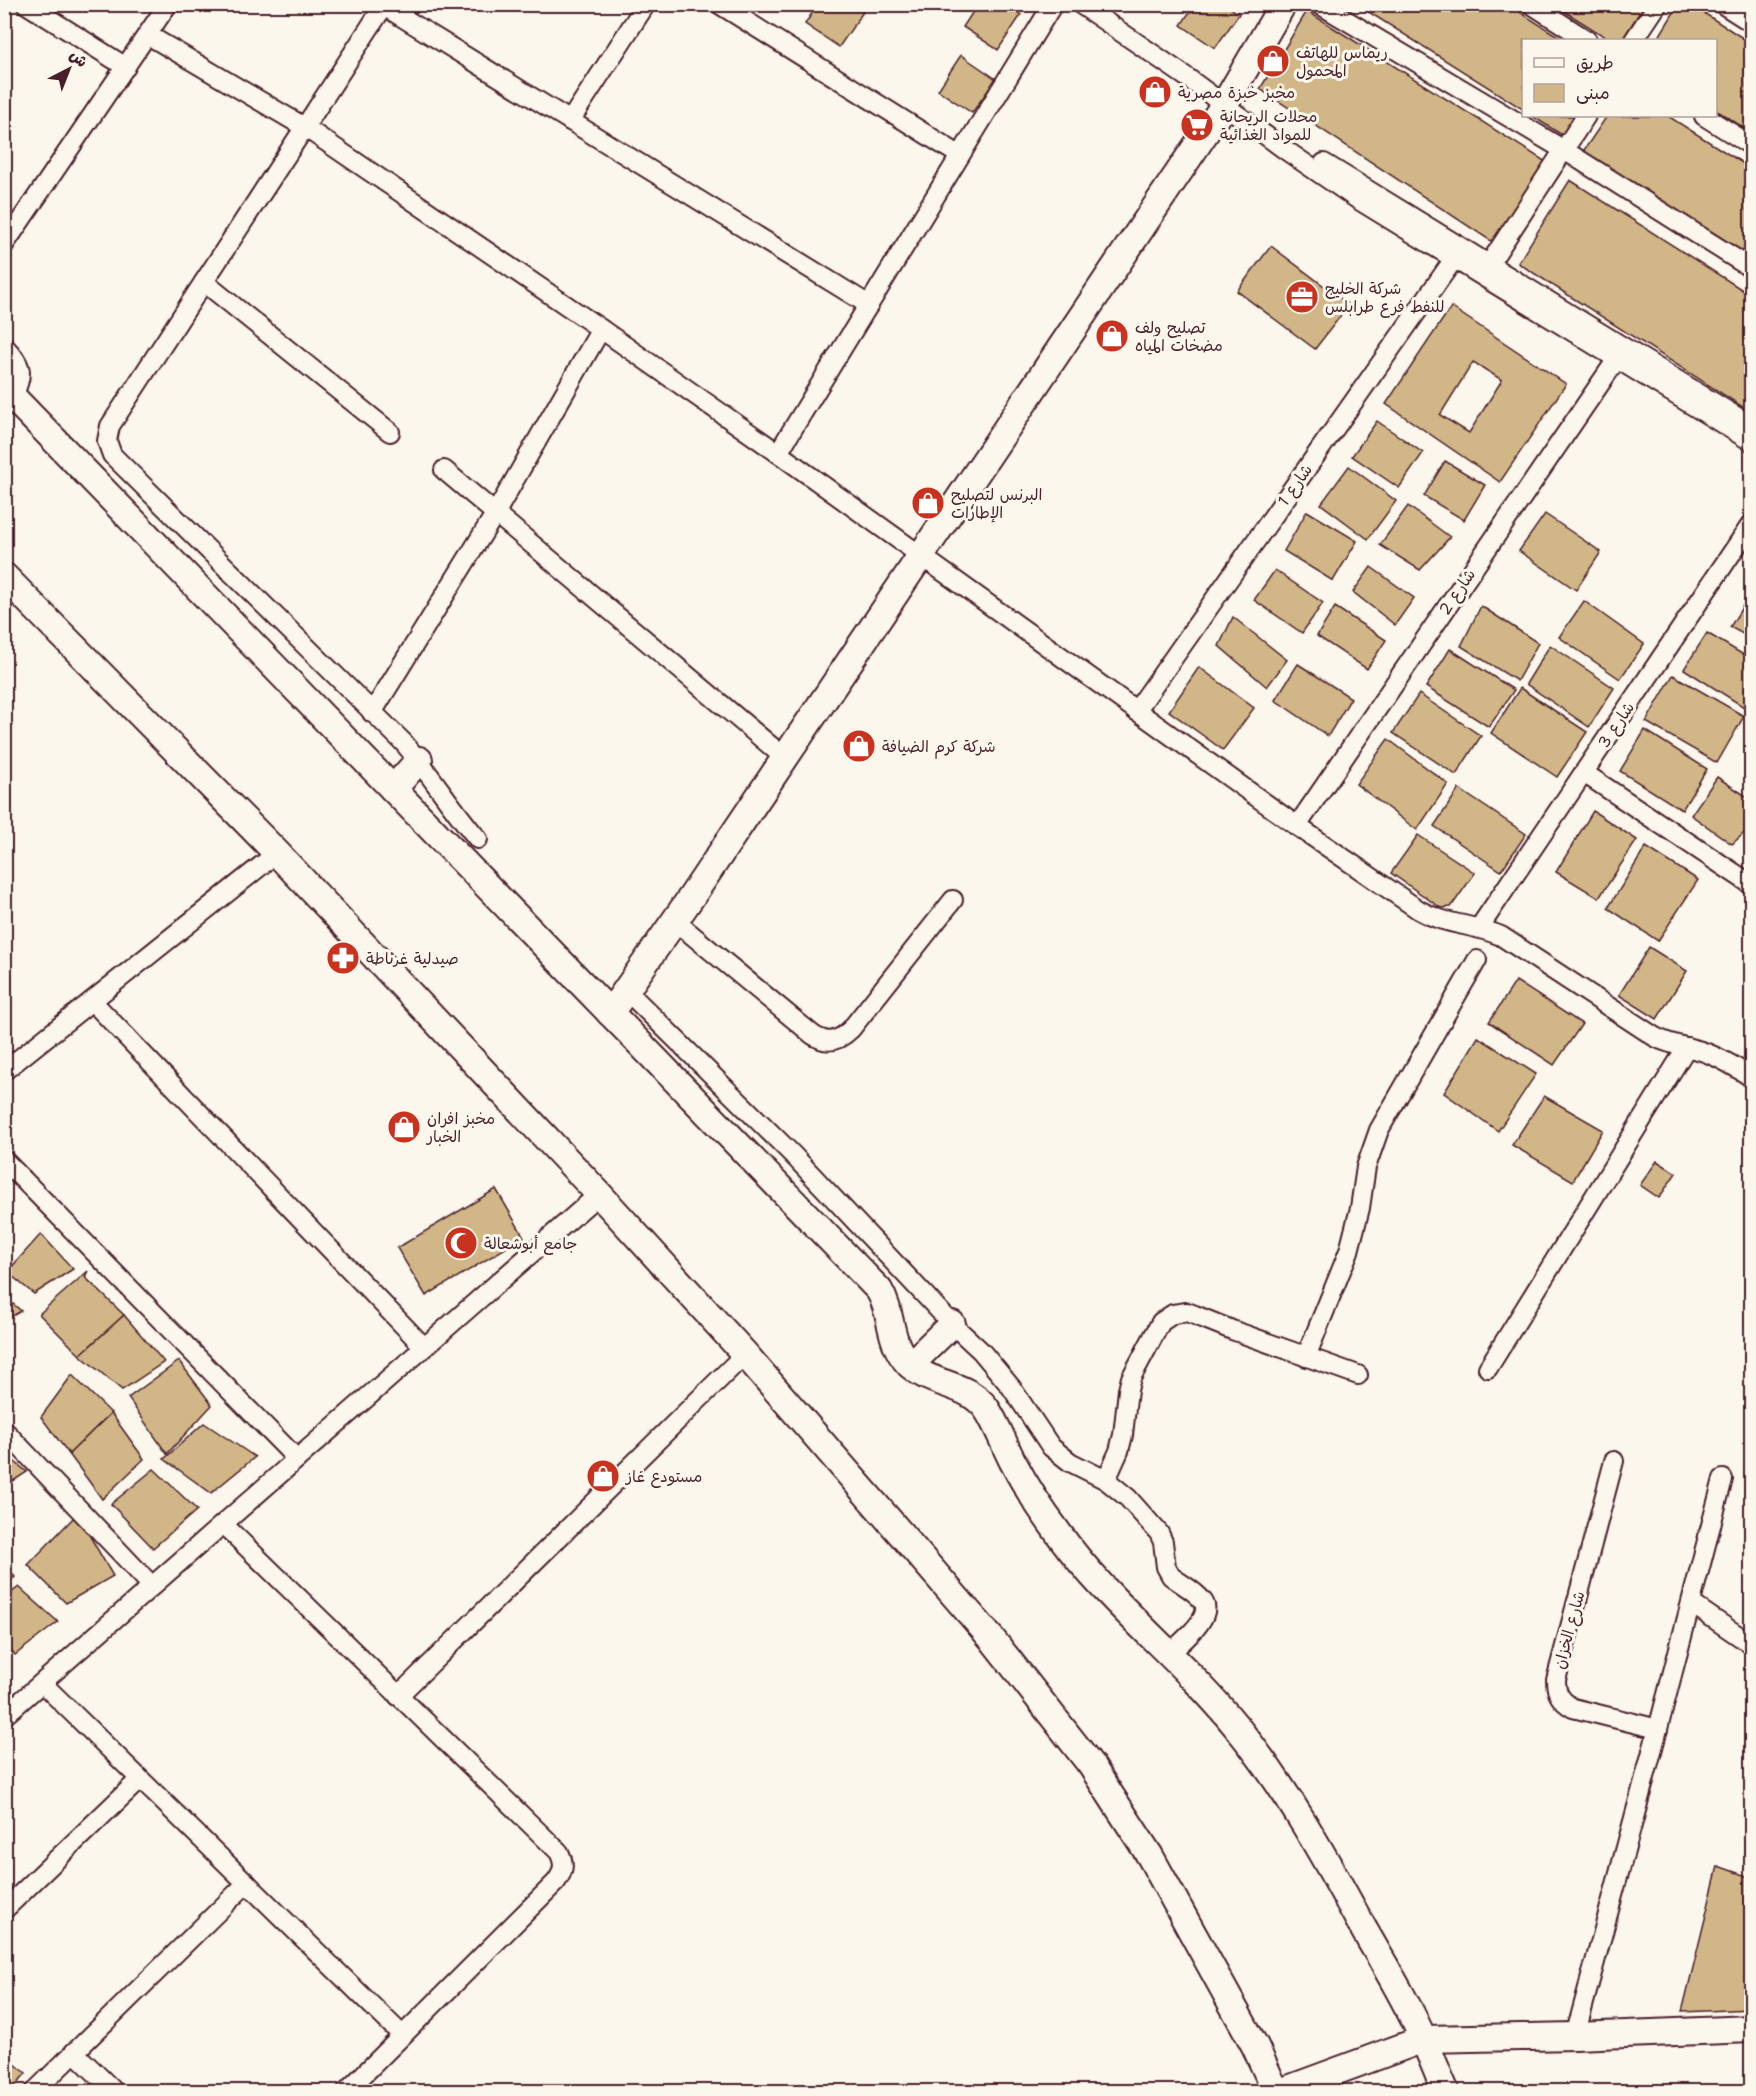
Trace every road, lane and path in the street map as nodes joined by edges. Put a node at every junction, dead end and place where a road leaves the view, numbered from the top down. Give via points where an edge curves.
1 (26, 4) edge
2 (168, 4) edge
3 (646, 4) edge
4 (719, 4) edge
5 (1053, 4) edge
6 (1080, 4) edge
7 (1100, 4) edge
8 (1283, 4) edge
9 (1319, 4) edge
10 (1531, 4) edge
11 (1658, 4) edge
12 (1722, 4) edge
13 (385, 5) edge
14 (1752, 23) edge
15 (148, 35) junction
16 (1585, 39) edge
17 (1635, 39) edge
18 (126, 67) junction
19 (1227, 100) junction
20 (1585, 117) edge
21 (1706, 117) edge
22 (570, 121) junction
23 (306, 128) junction
24 (1752, 146) edge
25 (1564, 150) junction
26 (959, 155) junction
27 (4, 245) edge
28 (1454, 259) junction
29 (1752, 269) edge
30 (1486, 270) junction
31 (204, 282) junction
32 (869, 305) junction
33 (602, 329) junction
34 (4, 346) edge
35 (1617, 359) junction
36 (9, 393) edge
37 (1752, 426) edge
38 (390, 432) dead end
39 (1752, 442) edge
40 (778, 453) junction
41 (444, 470) dead end
42 (495, 514) junction
43 (1752, 523) edge
44 (920, 556) junction
45 (4, 576) edge
46 (1136, 711) junction
47 (372, 713) junction
48 (785, 758) junction
49 (419, 760) junction
50 (1584, 773) junction
51 (393, 789) junction
52 (1297, 826) junction
53 (478, 839) dead end
54 (277, 852) junction
55 (1752, 885) edge
56 (953, 900) dead end
57 (675, 921) junction
58 (1479, 928) junction
59 (1477, 960) dead end
60 (626, 990) junction
61 (92, 1001) junction
62 (610, 1013) junction
63 (1687, 1047) junction
64 (4, 1071) edge
65 (1752, 1078) edge
66 (4, 1160) edge
67 (599, 1194) junction
68 (952, 1324) junction
69 (424, 1347) junction
70 (745, 1354) junction
71 (1306, 1357) junction
72 (910, 1365) junction
73 (1488, 1368) dead end
74 (1358, 1375) dead end
75 (4, 1430) edge
76 (297, 1459) junction
77 (1614, 1461) dead end
78 (1723, 1479) dead end
79 (1106, 1480) junction
80 (223, 1524) junction
81 (152, 1586) junction
82 (1692, 1604) junction
83 (1752, 1645) edge
84 (1170, 1653) junction
85 (42, 1683) junction
86 (398, 1696) junction
87 (7, 1708) edge
88 (1658, 1730) junction
89 (140, 1779) junction
90 (247, 1883) junction
91 (4, 1910) edge
92 (1752, 2029) edge
93 (402, 2035) junction
94 (1575, 2036) junction
95 (1424, 2039) junction
96 (74, 2052) junction
97 (34, 2091) edge
98 (115, 2091) edge
99 (346, 2091) edge
100 (1278, 2091) edge
101 (1446, 2091) edge

1 - 18 street
2 - 15 street
3 - 22 street
4 - 26 street
5 - 26 street
6 - 19 street
7 - 19 street
8 - 19 street
9 - 25 street
10 - 16 street
11 - 17 street
12 - 14 street
13 - 22 street
13 - 23 street
15 - 18 street
15 - 23 street
18 - 27 street
19 - 28 street via 1349,193
19 - 30 street
19 - 44 street
20 - 25 street
21 - 24 street
22 - 32 street
23 - 31 street
23 - 33 street
25 - 29 street
25 - 30 street
26 - 32 street
28 - 30 street
28 - 46 street, شارع 1
30 - 35 street
30 - 37 street
31 - 38 street
31 - 47 street via 110,426 109,448
32 - 40 street
33 - 40 street
33 - 42 street
34 - 36 street via 20,367 20,381
35 - 39 street
35 - 52 street, شارع 2
36 - 51 street
40 - 44 street
41 - 42 street
42 - 47 street
42 - 48 street
43 - 50 street, شارع 3
44 - 46 street
44 - 48 street
45 - 54 street
46 - 52 street
47 - 49 street
48 - 57 street
49 - 51 street
49 - 53 street
50 - 55 street
50 - 58 street, شارع 3
51 - 62 street
52 - 58 street via 1430,916
54 - 61 street
54 - 67 street
56 - 57 street via 851,1029 833,1041 813,1035
57 - 60 street
58 - 63 street via 1511,941 1655,1037
59 - 71 street via 1379,1130 1366,1167 1349,1251
60 - 62 street
60 - 68 street via 784,1146
61 - 64 street
61 - 69 street
62 - 72 street via 879,1290 895,1345
63 - 65 street via 1716,1056
63 - 73 street
66 - 76 street
67 - 69 street
67 - 70 street
68 - 72 street
68 - 79 street via 997,1369 1051,1447 1070,1462
69 - 76 street
70 - 86 street
70 - 100 street via 993,1639 1091,1766 1150,1856
71 - 74 street
71 - 79 street via 1187,1312 1166,1317 1131,1378 1119,1451
72 - 84 street via 970,1393 986,1408 1014,1464 1059,1534 1102,1587
75 - 81 street
76 - 80 street
77 - 88 street, شارع الخزان via 1556,1690 1563,1702 1574,1708
78 - 82 street
79 - 84 street via 1159,1533 1171,1576 1205,1604 1204,1619
80 - 81 street
80 - 86 street
81 - 85 street
82 - 83 street
82 - 88 street
84 - 95 street via 1237,1727 1290,1800
85 - 87 street
85 - 89 street
86 - 93 street via 559,1852 564,1862 556,1882
88 - 94 street
89 - 90 street
89 - 91 street
90 - 93 street
90 - 96 street
92 - 94 street
93 - 99 street
94 - 95 street
95 - 100 street
95 - 101 street
96 - 97 street
96 - 98 street

